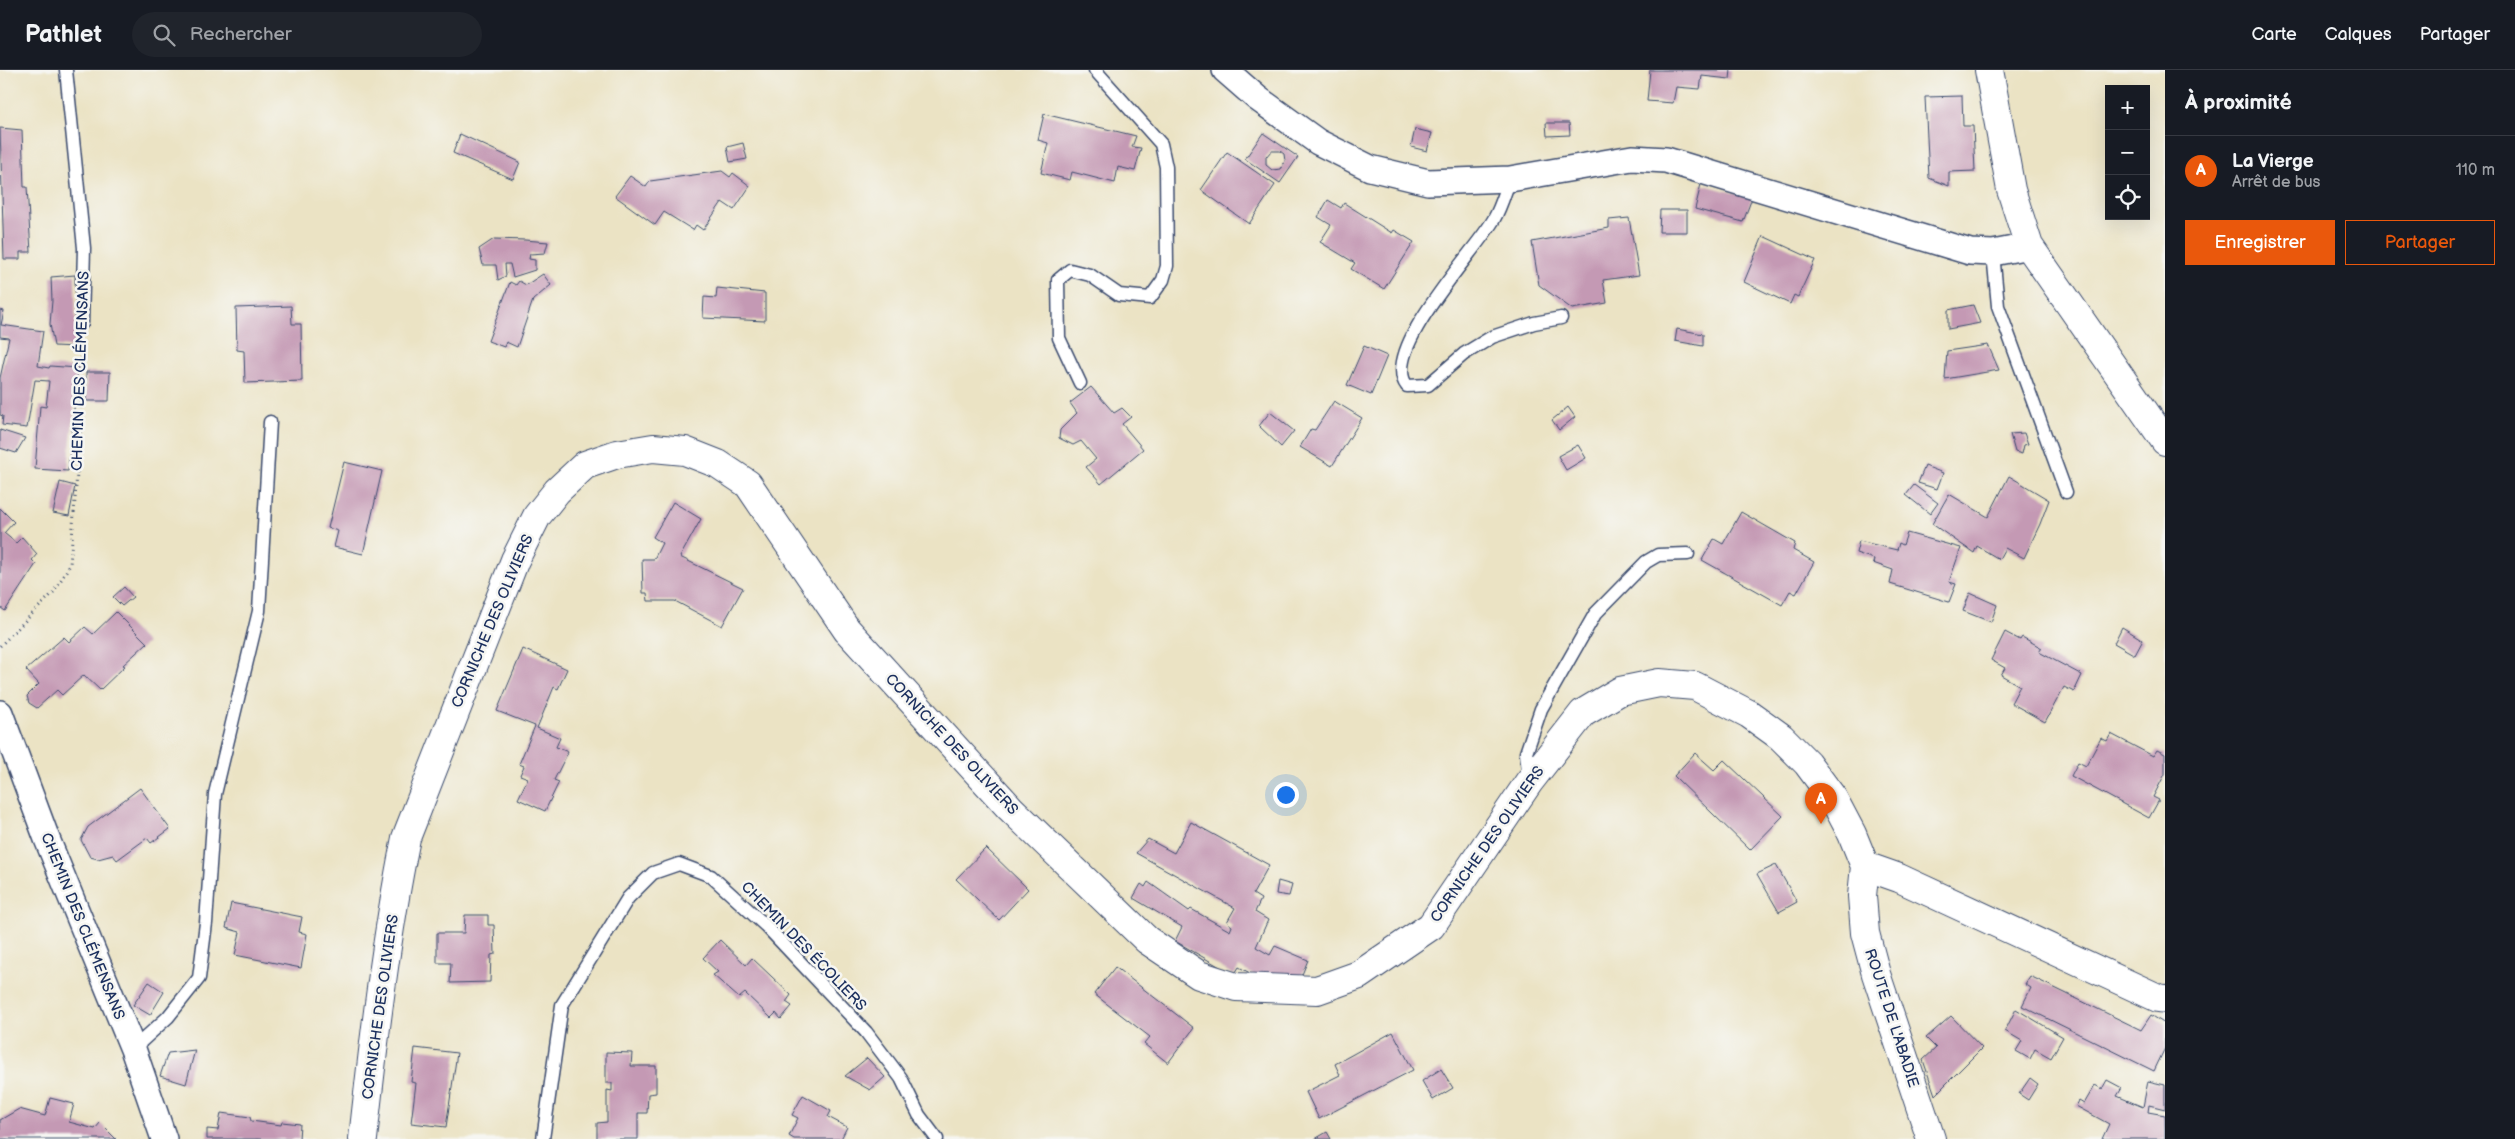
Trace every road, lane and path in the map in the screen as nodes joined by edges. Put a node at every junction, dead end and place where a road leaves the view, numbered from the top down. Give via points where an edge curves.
1 (66, 70) edge
2 (1095, 70) edge
3 (1225, 70) edge
4 (1248, 70) edge
5 (1989, 70) edge
6 (1257, 98) junction
7 (1510, 179) junction
8 (2029, 246) junction
9 (1993, 253) junction
10 (1561, 318) dead end
11 (82, 323) joint
12 (1080, 383) dead end
13 (270, 422) dead end
14 (2165, 441) edge
15 (2066, 492) dead end
16 (1688, 554) dead end
17 (0, 646) edge
18 (0, 713) edge
19 (1529, 782) junction
20 (1865, 866) junction
21 (2165, 999) edge
22 (133, 1049) junction
23 (164, 1139) edge
24 (363, 1139) edge
25 (543, 1139) edge
26 (937, 1139) edge
27 (1931, 1139) edge

1 - 11 lane, CHEMIN DES CLÉMENSANS via 84,248
2 - 12 lane via 1161,144 1166,167 1167,266 1163,280 1150,298 1119,296 1090,275 1070,270 1058,280 1059,338
3 - 6 street
4 - 6 street
5 - 8 street via 2011,190
6 - 7 street via 1318,142 1370,168 1428,182
7 - 9 street via 1632,158 1666,160 1970,252
7 - 10 lane via 1495,219 1433,300 1413,336 1401,366 1402,380 1407,386 1428,385 1464,354 1492,337
8 - 9 street
8 - 14 street
9 - 15 lane via 1998,306
11 - 17 path, CHEMIN DES CLÉMENSANS via 80,434 70,565 53,593
13 - 22 lane via 259,611 215,794 199,978 168,1016
16 - 19 lane via 1658,555 1646,562 1595,614 1541,709 1526,753
18 - 22 street, CHEMIN DES CLÉMENSANS via 46,839
19 - 20 street, CORNICHE DES OLIVIERS via 1583,713 1620,691 1658,682 1696,686 1749,714 1781,737 1806,763 1833,798
19 - 24 street, CORNICHE DES OLIVIERS via 1431,926 1358,975 1317,990 1236,987 1199,975 1147,940 997,794 847,630 748,484 718,464 685,451 653,448 617,454 585,465 557,491 537,516 515,560 406,838
20 - 21 street via 1899,878
20 - 27 street, ROUTE DE L'ABADIE via 1862,896 1865,933
22 - 23 street, CHEMIN DES CLÉMENSANS
25 - 26 lane, CHEMIN DES ÉCOLIERS via 562,1005 628,898 653,872 679,864 711,876 767,927 866,1032 900,1078 919,1115

